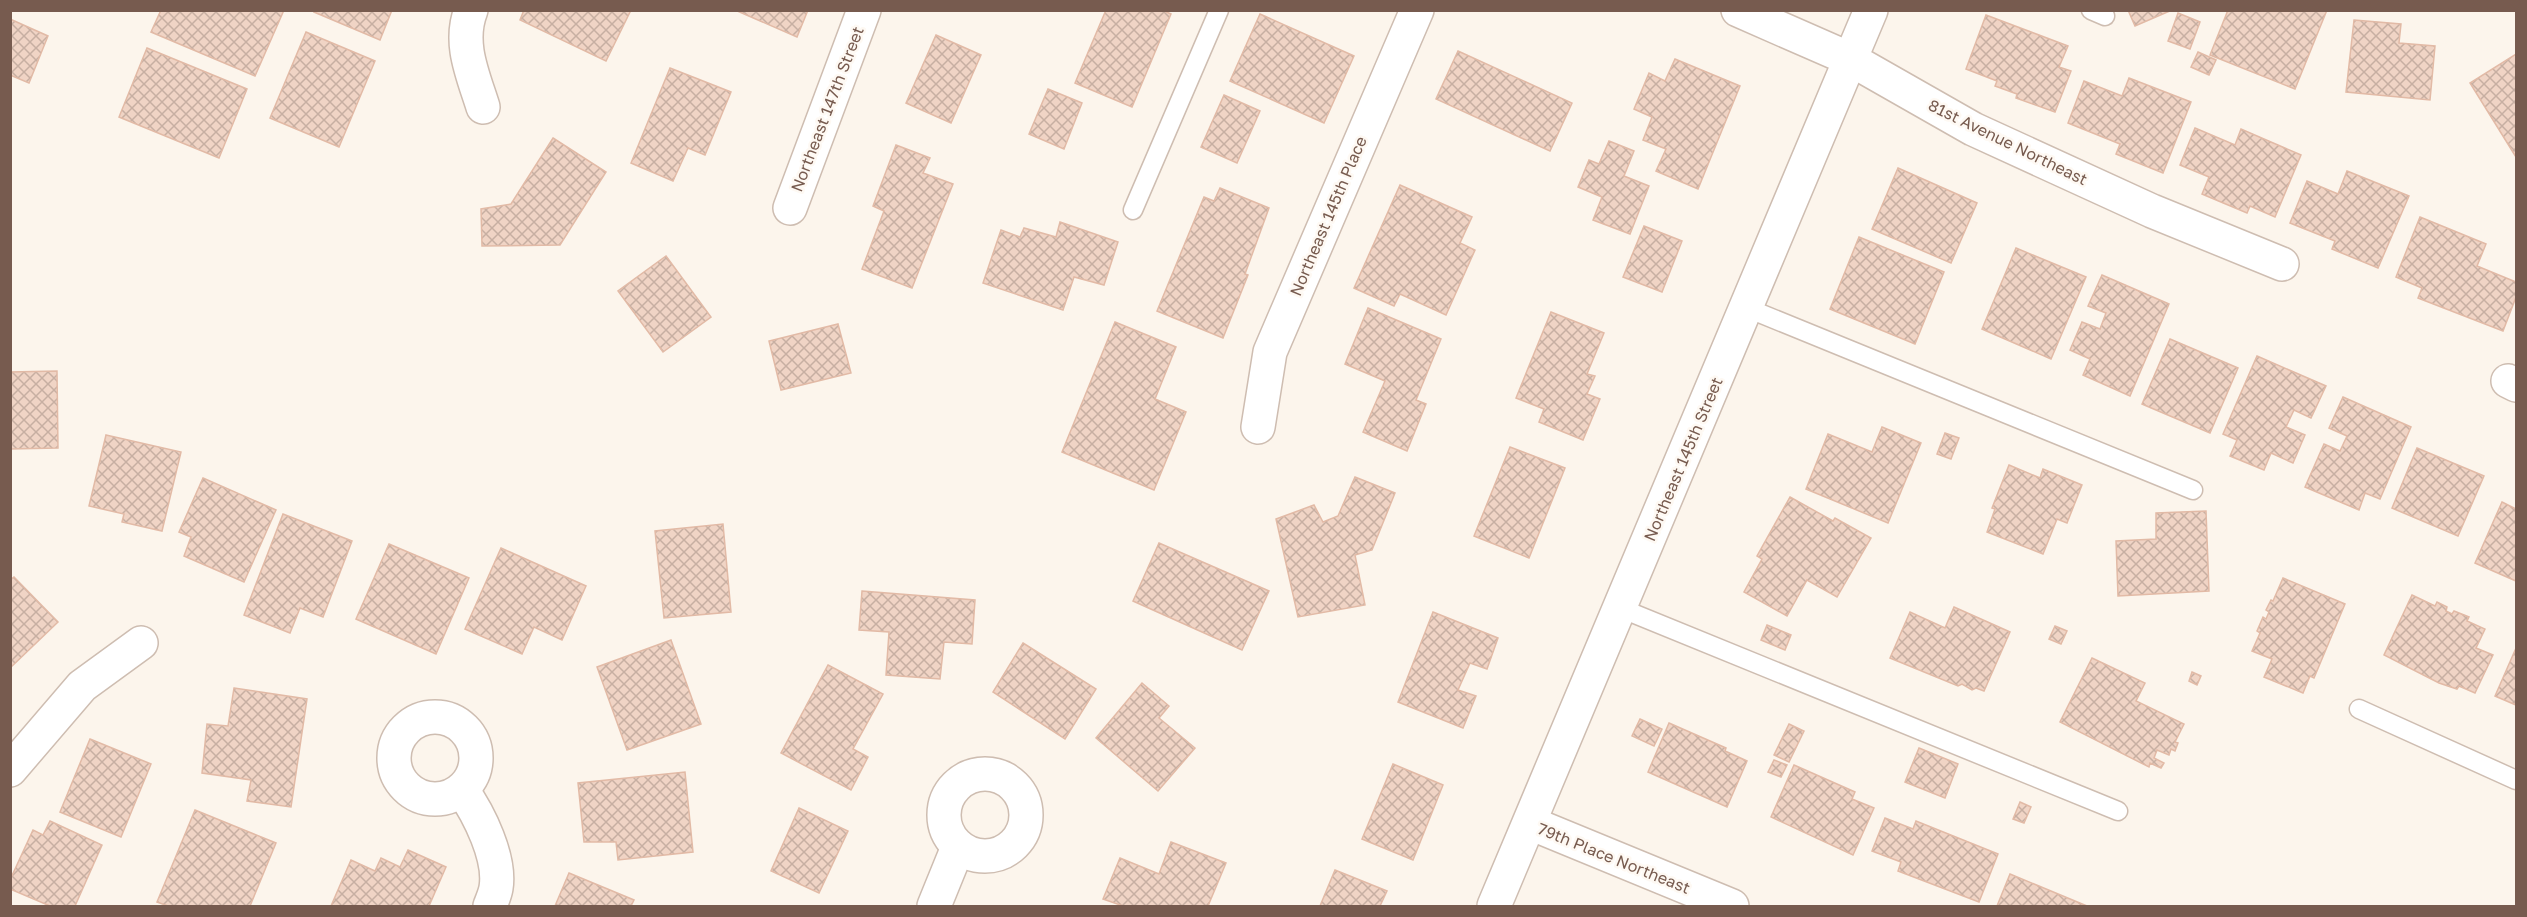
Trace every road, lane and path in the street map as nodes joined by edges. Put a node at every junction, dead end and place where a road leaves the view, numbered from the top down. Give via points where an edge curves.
1 (471, 10) edge
2 (864, 10) edge
3 (1219, 10) edge
4 (1417, 10) edge
5 (1738, 10) edge
6 (1871, 10) edge
7 (1850, 59) junction
8 (483, 107) dead end
9 (790, 208) dead end
10 (1133, 210) dead end
11 (2282, 264) dead end
12 (1747, 308) junction
13 (1258, 427) dead end
14 (2193, 490) dead end
15 (1620, 608) junction
16 (141, 643) dead end
17 (2360, 709) dead end
18 (10, 770) edge
19 (2517, 780) edge
20 (462, 790) dead end
21 (2118, 811) dead end
22 (1530, 823) junction
23 (958, 847) dead end
24 (490, 906) edge
25 (934, 906) edge
26 (1494, 906) edge
27 (1732, 906) edge

1 - 8 street via 466,24 466,52
2 - 9 street, Northeast 147th Street
3 - 10 lane
4 - 13 street, Northeast 145th Place via 1270,352
5 - 7 street, 81st Avenue Northeast
6 - 7 street, Northeast 145th Street
7 - 11 street, 81st Avenue Northeast via 1973,129 2152,211
7 - 12 street, Northeast 145th Street
12 - 14 lane
12 - 15 street, Northeast 145th Street
15 - 21 lane
15 - 22 street, Northeast 145th Street
16 - 18 street via 82,686
17 - 19 lane
20 - 24 street via 475,808 492,849 496,887
22 - 26 street, Northeast 145th Street
22 - 27 street, 79th Place Northeast
23 - 25 street

